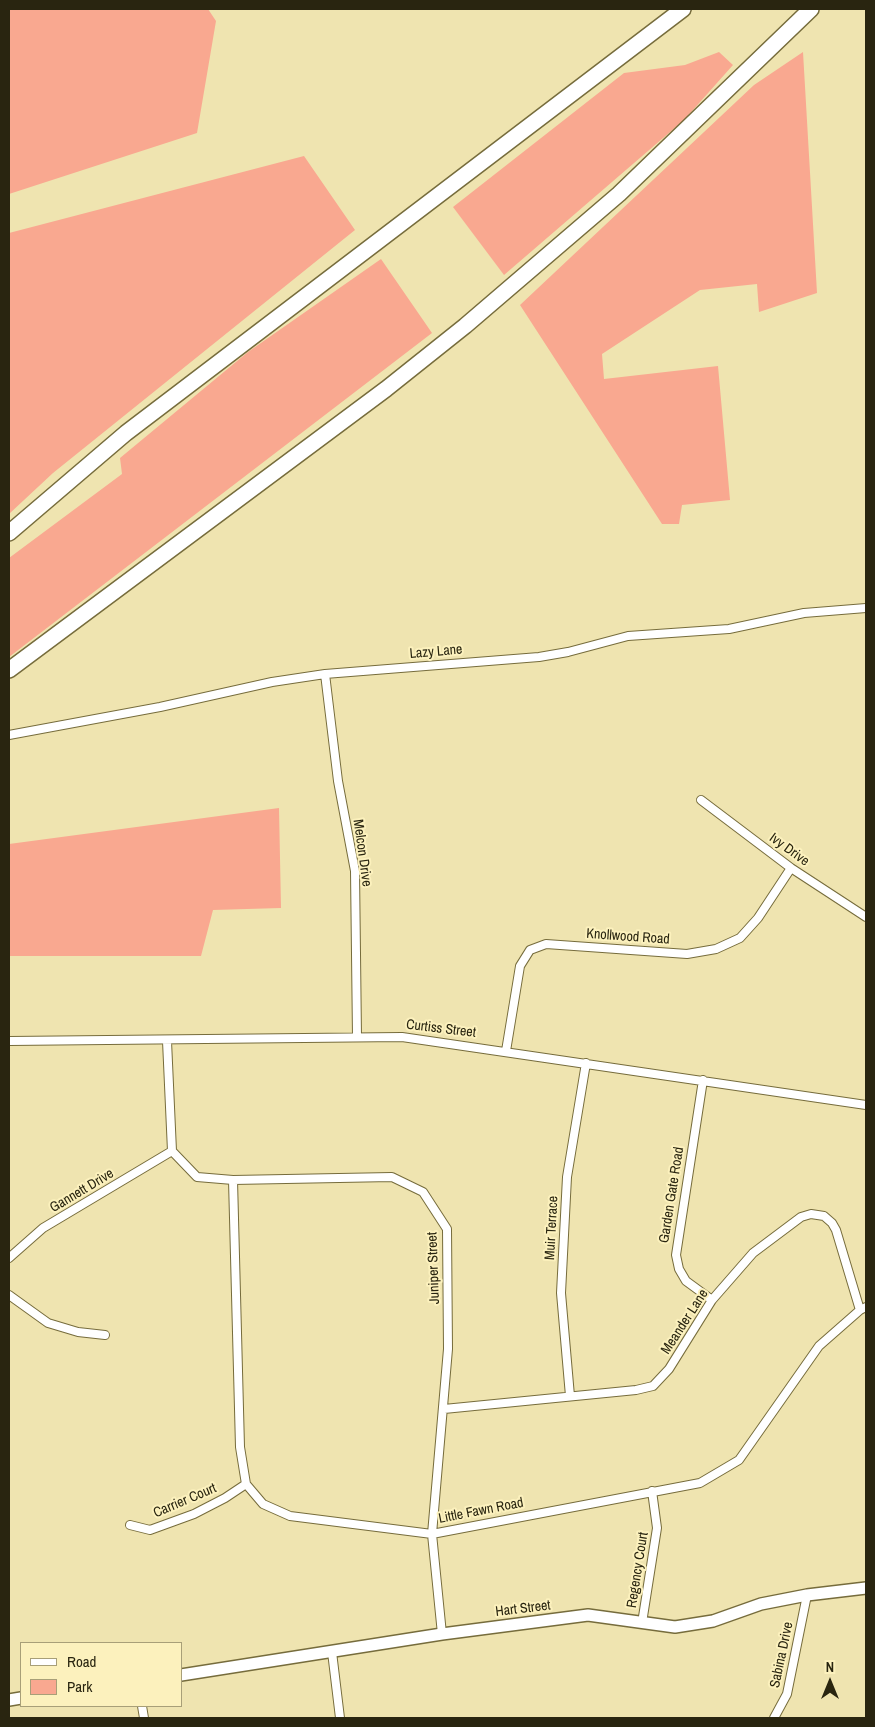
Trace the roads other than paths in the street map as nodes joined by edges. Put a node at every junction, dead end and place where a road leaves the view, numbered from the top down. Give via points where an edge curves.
1 (683, 9) edge
2 (811, 9) edge
3 (9, 533) edge
4 (866, 608) edge
5 (9, 670) edge
6 (325, 674) junction
7 (9, 735) edge
8 (701, 800) dead end
9 (791, 868) junction
10 (866, 917) edge
11 (357, 1037) junction
12 (168, 1041) junction
13 (9, 1042) edge
14 (506, 1051) junction
15 (586, 1063) junction
16 (703, 1080) junction
17 (866, 1105) edge
18 (172, 1151) junction
19 (233, 1180) junction
20 (9, 1258) edge
21 (9, 1295) edge
22 (712, 1300) junction
23 (863, 1308) edge
24 (105, 1335) dead end
25 (570, 1396) junction
26 (444, 1409) junction
27 (246, 1484) junction
28 (652, 1491) junction
29 (130, 1525) dead end
30 (432, 1534) junction
31 (866, 1588) edge
32 (806, 1595) junction
33 (642, 1623) junction
34 (442, 1634) junction
35 (332, 1652) junction
36 (182, 1675) edge
37 (340, 1718) edge
38 (774, 1718) edge

1 - 3 highway via 133,427
2 - 5 highway via 619,194 472,321
4 - 6 street, Lazy Lane via 804,613 729,629 628,636 568,652 538,656
6 - 7 street, Lazy Lane
6 - 11 street, Melcon Drive via 338,781 355,871
8 - 9 street, Ivy Drive
9 - 10 street, Ivy Drive
9 - 14 street, Knollwood Road via 758,918 740,938 716,949 687,954 546,944 530,950 520,966
11 - 12 street, Curtiss Street
11 - 14 street, Curtiss Street via 402,1037
12 - 13 street, Curtiss Street
12 - 18 street
14 - 15 street, Curtiss Street
15 - 16 street, Curtiss Street
15 - 25 street, Muir Terrace via 567,1177 561,1293
16 - 17 street, Curtiss Street
16 - 22 street, Garden Gate Road via 676,1254 679,1269 686,1280
18 - 19 street, Juniper Street via 197,1177
18 - 20 street, Gannett Drive via 43,1228
19 - 26 street, Juniper Street via 392,1177 423,1192 447,1229 448,1349
19 - 27 street via 240,1446
21 - 24 street via 48,1322 78,1332
22 - 23 street, Meander Lane via 754,1253 801,1216 811,1214 824,1216 832,1222
22 - 25 street, Meander Lane via 669,1370 653,1386
23 - 28 street, Little Fawn Road via 819,1346 739,1460 700,1483
25 - 26 street, Meander Lane
26 - 30 street, Juniper Street
27 - 29 street, Carrier Court via 194,1514 150,1530
27 - 30 street, Little Fawn Road via 263,1504 290,1516
28 - 30 street, Little Fawn Road
28 - 33 street, Regency Court via 657,1528
30 - 34 street, Juniper Street
31 - 32 street, Hart Street
32 - 33 street, Hart Street via 761,1604 713,1621 675,1627
32 - 38 street, Sabina Drive via 787,1694
33 - 34 street, Hart Street via 588,1615
34 - 35 street, Hart Street
35 - 36 street, Hart Street
35 - 37 street

